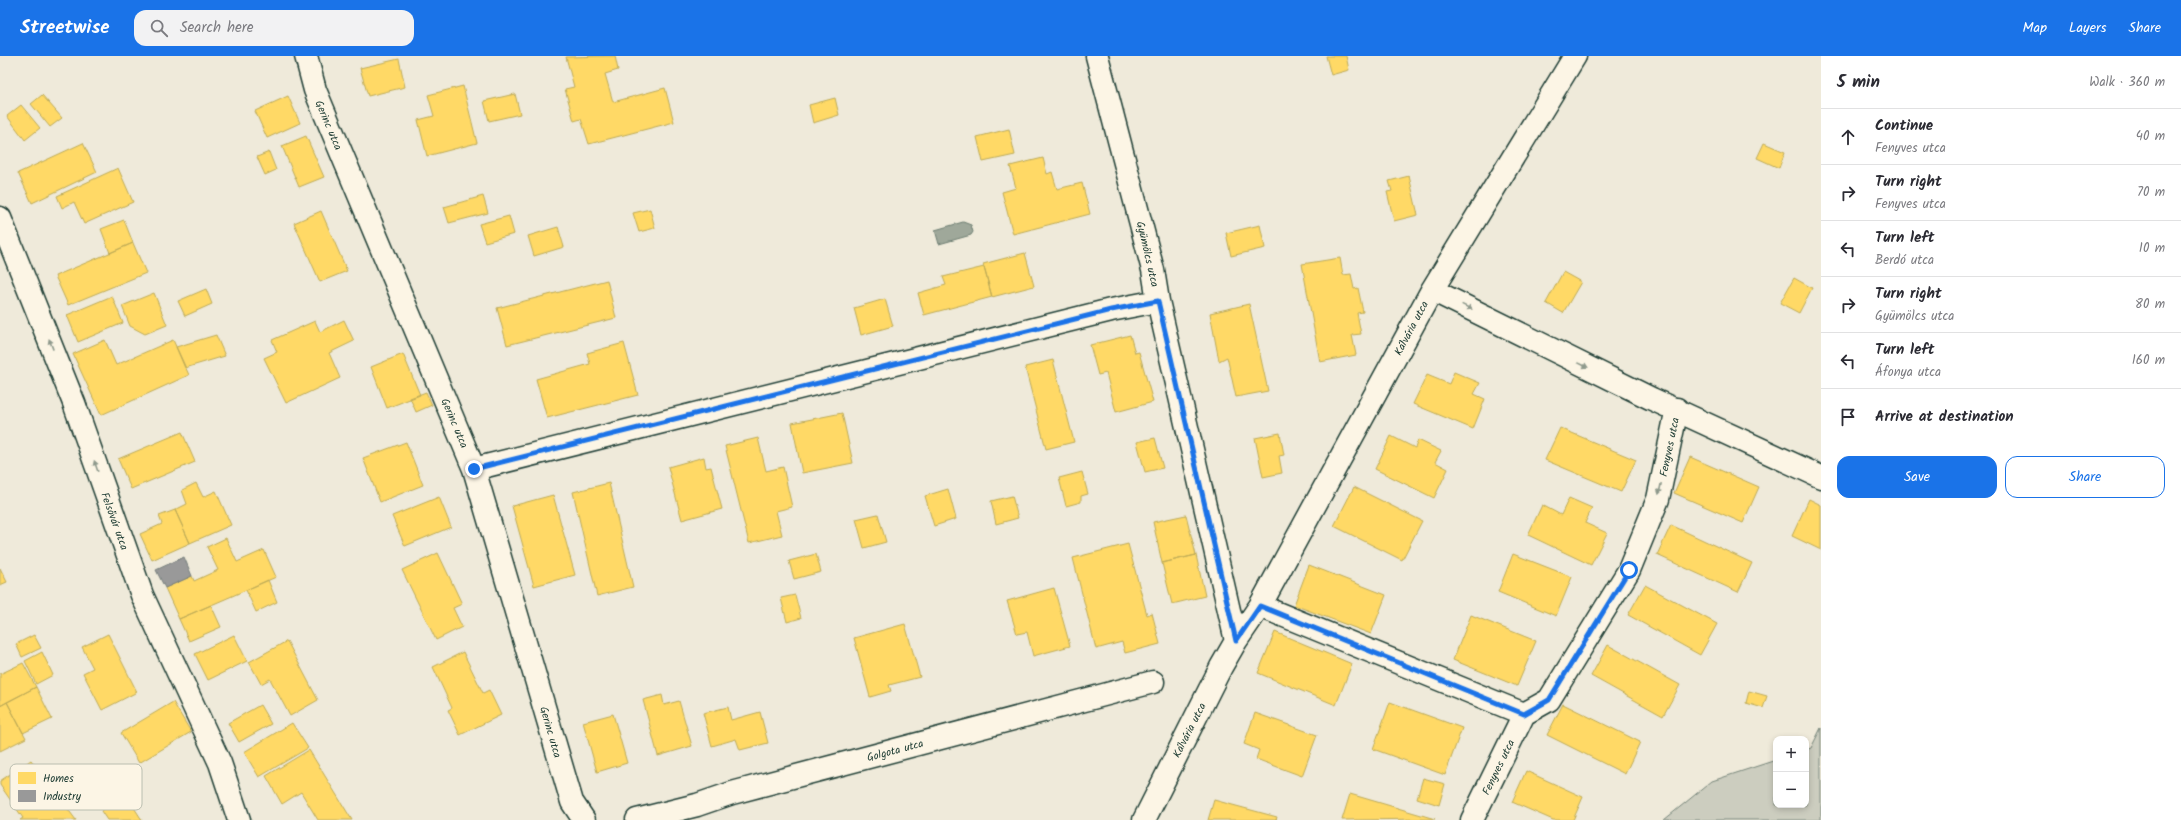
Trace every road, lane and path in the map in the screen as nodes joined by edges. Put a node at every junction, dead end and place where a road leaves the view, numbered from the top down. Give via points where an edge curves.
1 (306, 56) edge
2 (1097, 56) edge
3 (1575, 56) edge
4 (0, 218) edge
5 (1432, 290) junction
6 (1158, 301) junction
7 (1677, 409) junction
8 (474, 469) junction
9 (1821, 477) edge
10 (1260, 606) junction
11 (1236, 641) junction
12 (1153, 682) dead end
13 (1524, 714) junction
14 (239, 820) edge
15 (584, 820) edge
16 (637, 820) edge
17 (1144, 820) edge
18 (1472, 820) edge

1 - 8 street, Gerinc utca via 314,90
2 - 6 street, Gyümölcs utca via 1153,270
3 - 5 street, Kálvária utca
14 -> 4 street, Felsővár utca via 220,763 142,595 74,403
5 -> 7 street, Fenyves utca
5 - 10 street, Kálvária utca
6 - 8 street via 1111,310
6 - 11 street, Gyümölcs utca
7 - 9 street
7 -> 13 street, Fenyves utca via 1658,499 1629,570 1549,700
8 - 15 street, Gerinc utca via 572,802
10 - 11 street, Kálvária utca
10 - 13 street
11 - 17 street, Kálvária utca
12 - 16 street, Golgota utca
13 - 18 street, Fenyves utca

